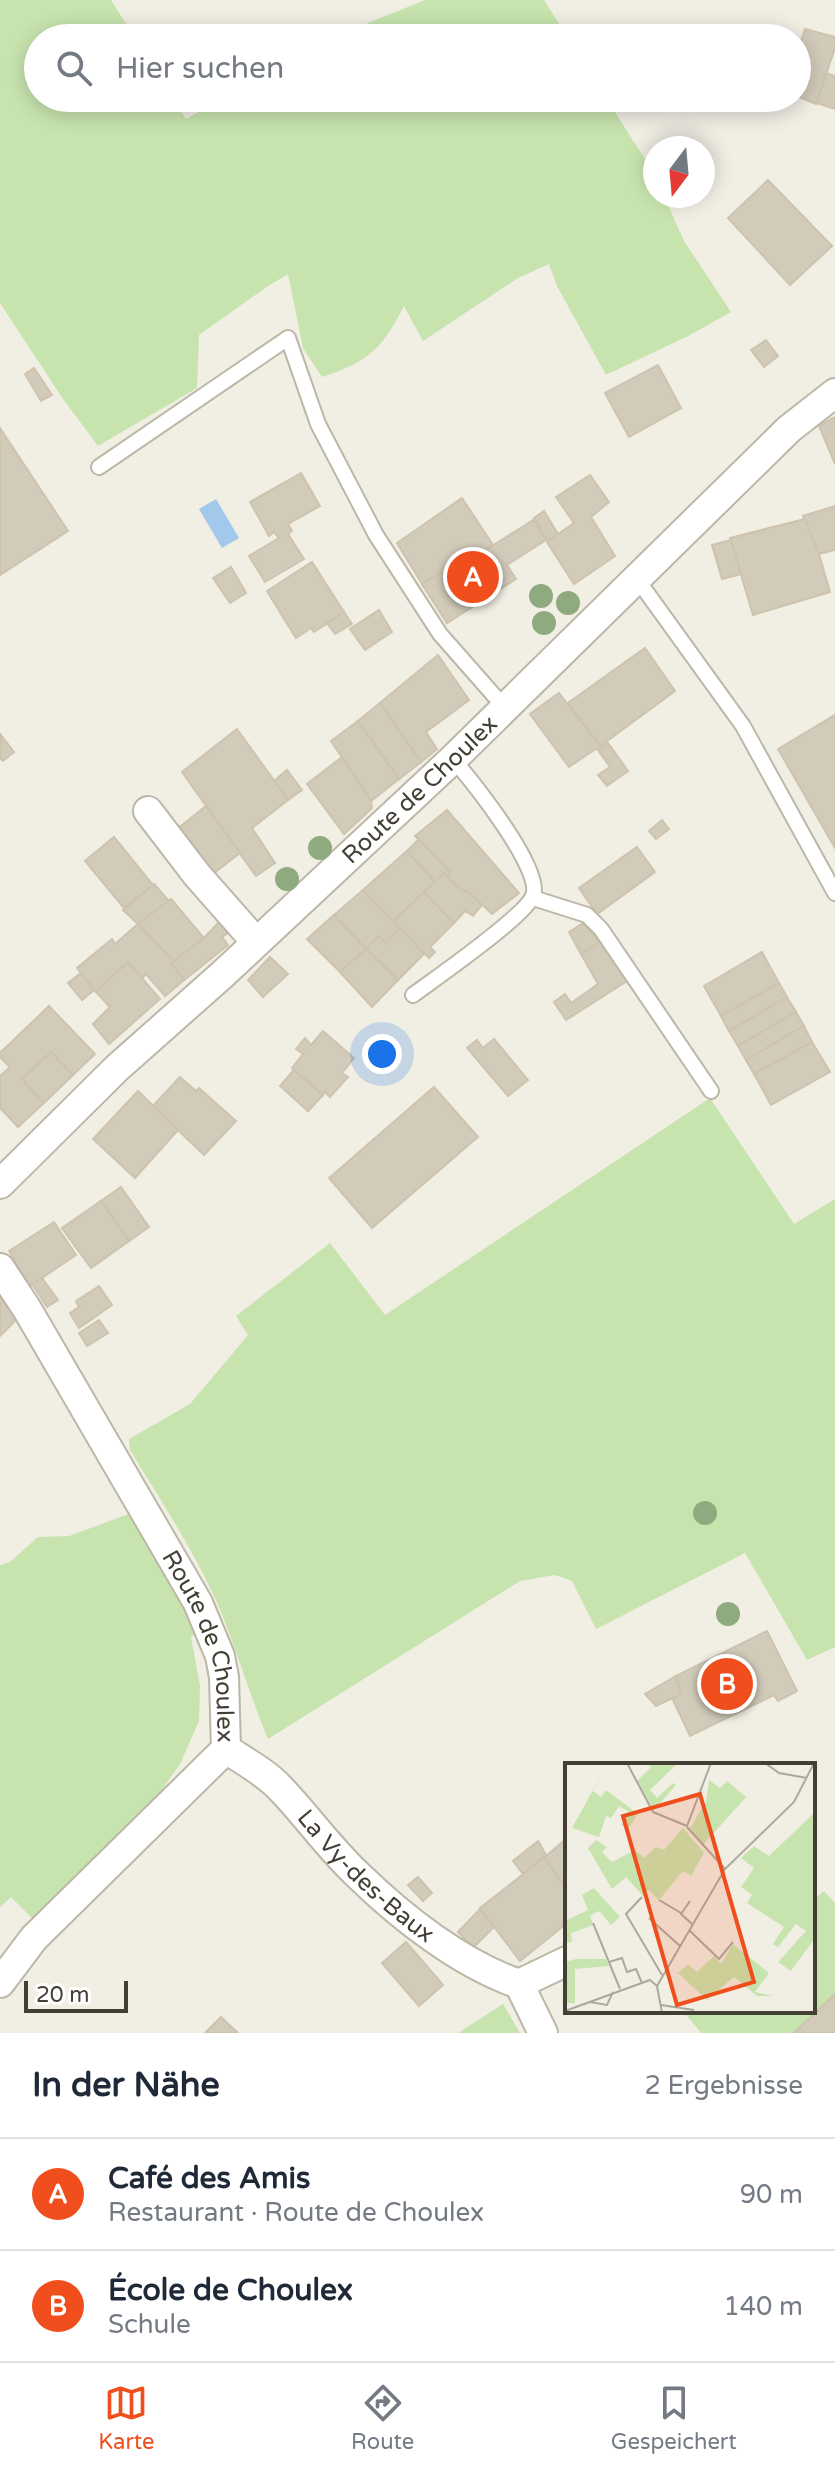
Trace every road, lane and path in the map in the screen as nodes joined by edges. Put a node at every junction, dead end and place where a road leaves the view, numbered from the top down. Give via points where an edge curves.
1 (835, 393) edge
2 (99, 467) dead end
3 (637, 579) junction
4 (505, 708) junction
5 (453, 759) junction
6 (148, 811) dead end
7 (835, 893) edge
8 (533, 898) junction
9 (256, 942) junction
10 (413, 995) dead end
11 (711, 1091) dead end
12 (0, 1184) edge
13 (0, 1268) edge
14 (226, 1749) junction
15 (565, 1962) edge
16 (0, 1983) edge
17 (519, 1984) junction
18 (543, 2033) edge

1 - 3 street, Route de Choulex via 789,429
2 - 4 lane via 288,338 318,424 376,535 440,634
3 - 4 street, Route de Choulex
3 - 7 lane via 743,726
4 - 5 street, Route de Choulex
5 - 8 lane via 520,852 535,888
5 - 9 street, Route de Choulex
6 - 9 street
8 - 10 lane
8 - 11 lane via 587,915 601,929
9 - 12 street, Route de Choulex
13 - 14 street, Route de Choulex via 198,1603 220,1656
14 - 16 street, Route de Choulex via 34,1938
14 - 17 street, La Vy-des-Baux via 279,1787 349,1867 402,1913 452,1950
15 - 17 street
17 - 18 street

